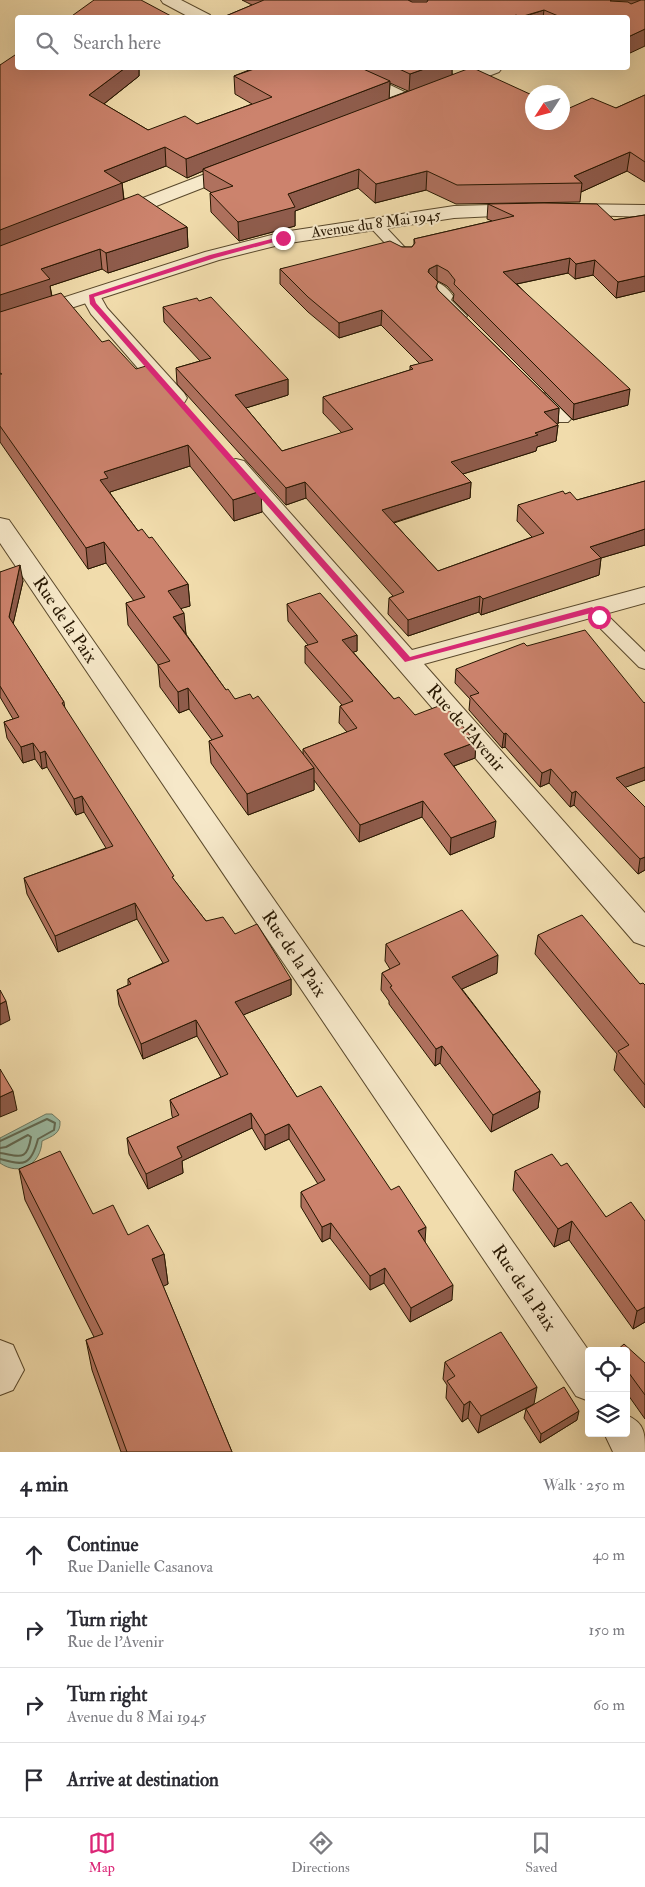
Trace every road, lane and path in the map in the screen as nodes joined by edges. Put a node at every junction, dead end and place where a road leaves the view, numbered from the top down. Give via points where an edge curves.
1 (169, 0) edge
2 (198, 15) edge
3 (349, 70) edge
4 (487, 70) edge
5 (422, 96) junction
6 (388, 109) edge
7 (254, 161) edge
8 (645, 211) edge
9 (100, 221) edge
10 (374, 224) junction
11 (406, 257) edge
12 (436, 286) edge
13 (91, 296) junction
14 (0, 325) edge
15 (472, 329) edge
16 (528, 385) edge
17 (190, 414) edge
18 (564, 420) dead end
19 (224, 452) edge
20 (0, 525) edge
21 (645, 595) edge
22 (592, 610) junction
23 (408, 660) junction
24 (645, 663) edge
25 (645, 934) edge
26 (0, 1358) edge
27 (0, 1377) edge
28 (585, 1377) edge
29 (627, 1437) edge
30 (636, 1452) edge

1 - 2 street
3 - 5 street
4 - 5 street
5 - 6 street
7 - 9 street
8 - 10 street, Avenue du 8 Mai 1945 via 454,212
10 - 11 lane
10 - 13 street, Avenue du 8 Mai 1945 via 274,240 212,256
12 - 15 lane via 446,296 444,301
13 - 14 street, Avenue du 8 Mai 1945
13 - 17 street via 98,310
16 - 18 lane
19 - 23 street, Rue de l'Avenir
20 - 28 street, Rue de la Paix
21 - 22 street
22 - 23 street
22 - 24 lane
23 - 25 street, Rue de l'Avenir
26 - 27 street via 5,1370
29 - 30 street

